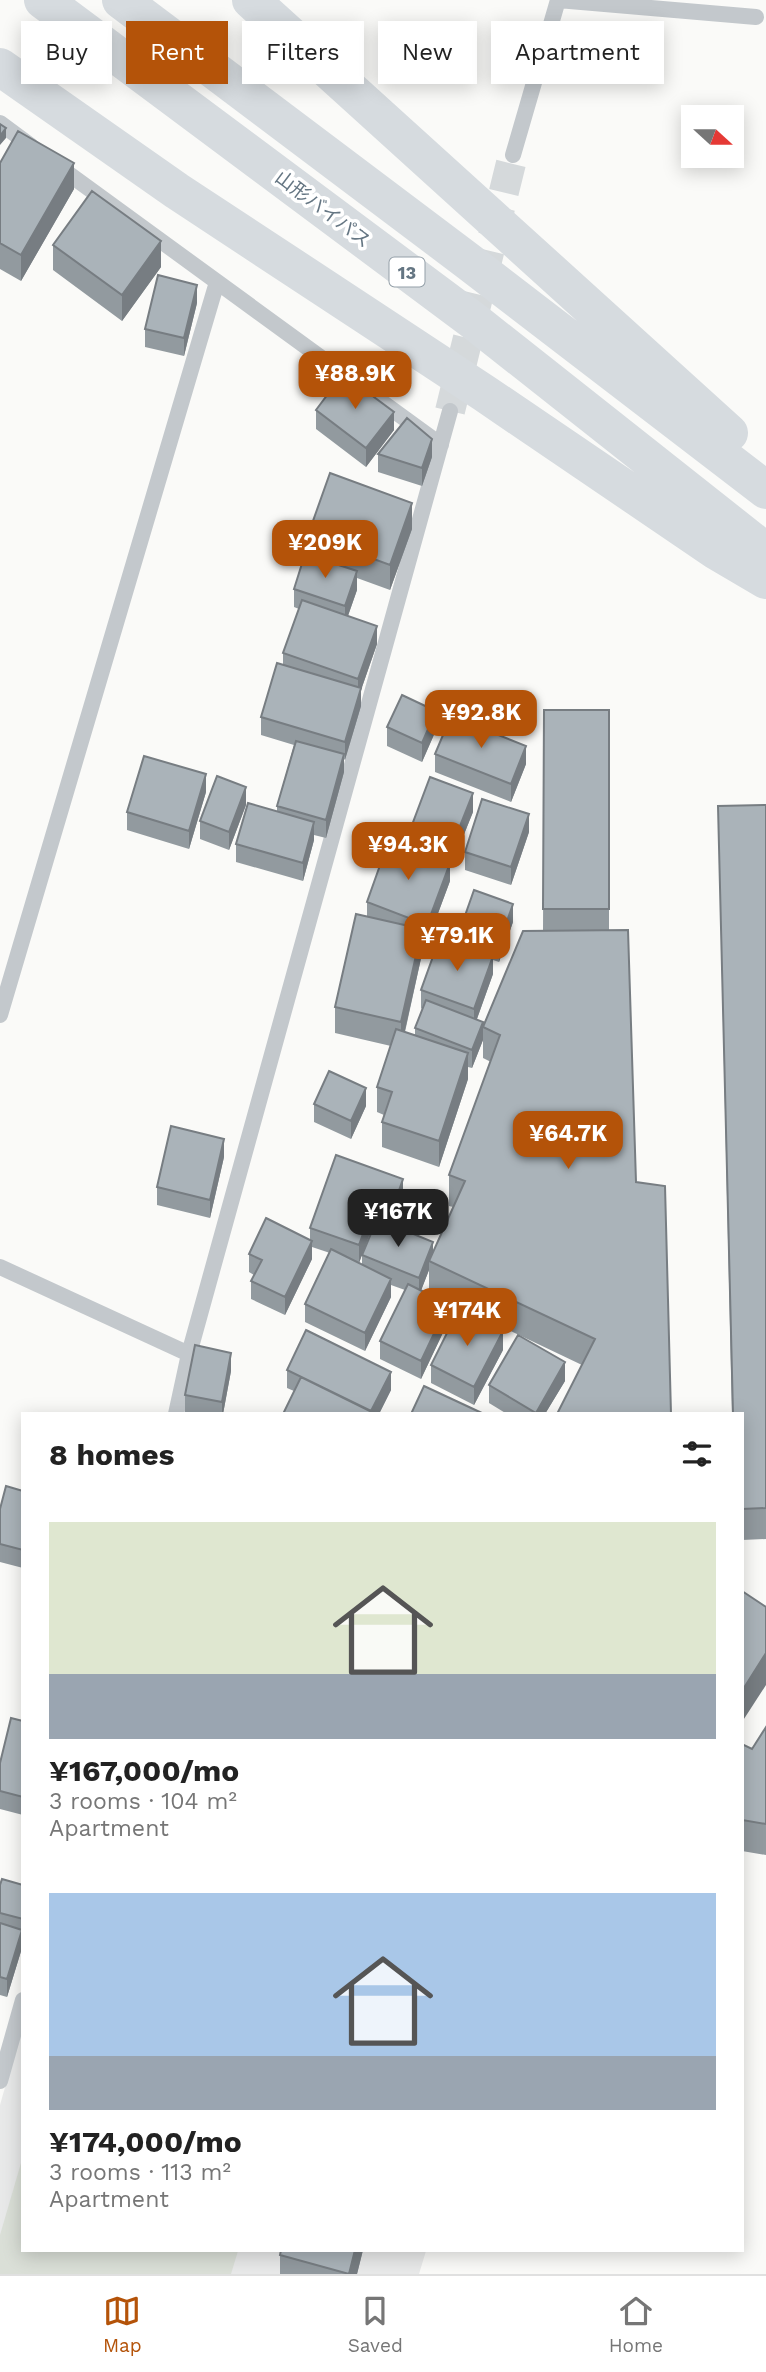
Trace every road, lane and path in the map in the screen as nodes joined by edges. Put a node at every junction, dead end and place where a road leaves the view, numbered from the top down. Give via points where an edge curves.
1 (43, 0) edge
2 (121, 0) edge
3 (251, 0) edge
4 (558, 0) edge
5 (756, 18) dead end
6 (0, 67) edge
7 (0, 123) edge
8 (513, 155) tunnel mouth
9 (217, 282) junction
10 (450, 411) tunnel mouth
11 (441, 445) junction
12 (766, 467) edge
13 (766, 490) edge
14 (766, 552) edge
15 (766, 580) edge
16 (0, 1015) edge
17 (0, 1267) edge
18 (189, 1354) junction
19 (176, 1412) edge
20 (21, 2007) edge
21 (0, 2081) edge

1 - 14 highway, 山形バイパス / 13 via 475,322
2 - 13 highway, 13
3 - 12 highway
4 - 5 lane
4 - 8 lane
6 - 15 highway via 177,191
7 - 9 lane
9 - 11 lane
9 - 16 lane
10 - 11 lane
11 - 18 lane
17 - 18 lane
18 - 19 lane
20 - 21 lane

